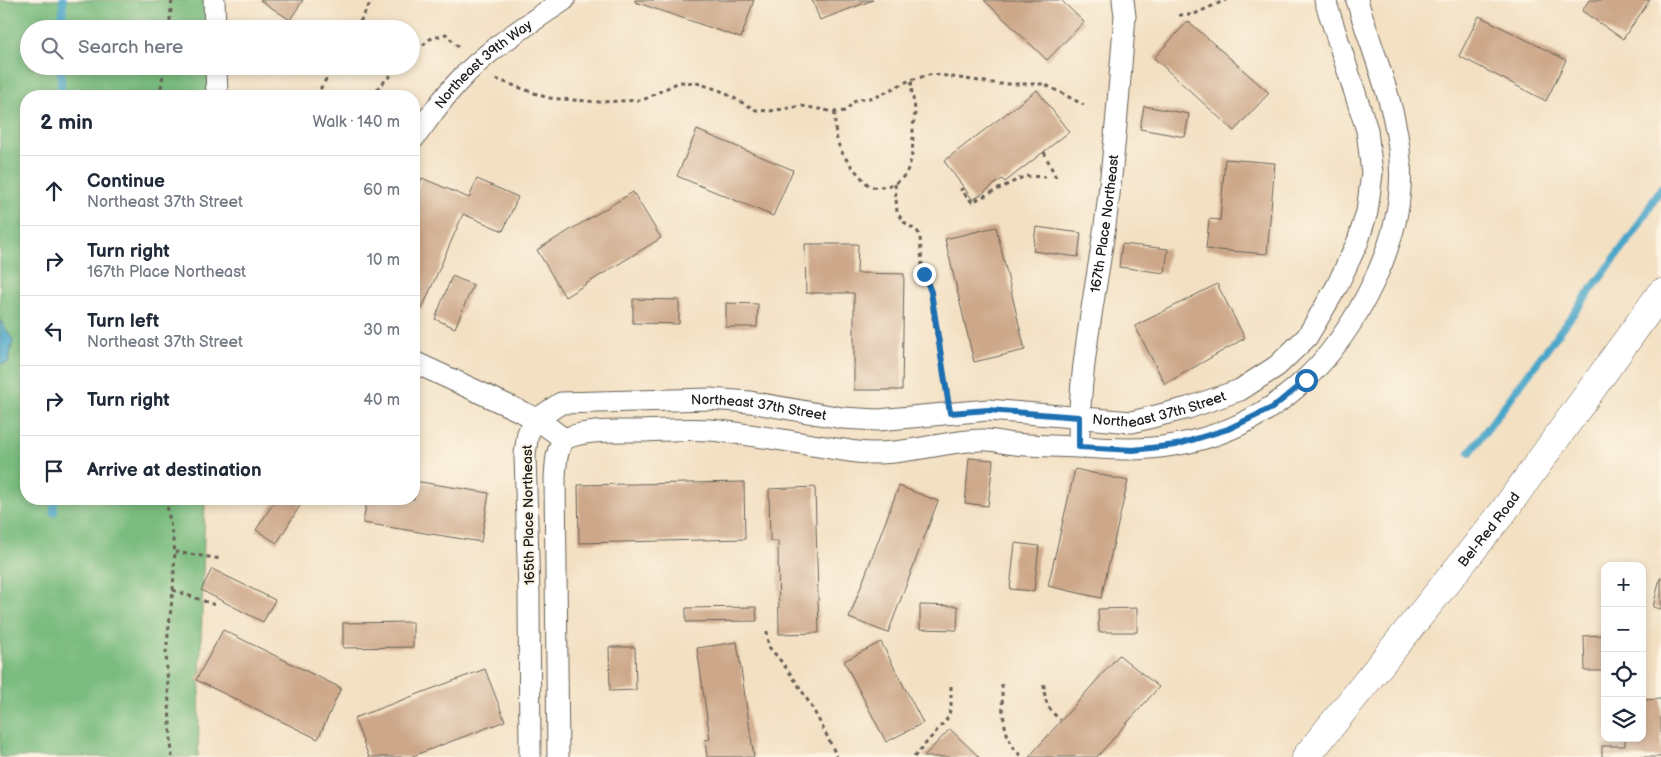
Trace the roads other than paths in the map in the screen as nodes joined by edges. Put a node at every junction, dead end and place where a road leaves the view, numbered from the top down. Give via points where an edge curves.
1 (214, 0) edge
2 (564, 0) edge
3 (1123, 0) edge
4 (1324, 0) edge
5 (1357, 0) edge
6 (215, 20) edge
7 (216, 75) edge
8 (217, 90) edge
9 (420, 130) edge
10 (1661, 293) edge
11 (420, 365) edge
12 (710, 399) junction
13 (1022, 413) junction
14 (1079, 417) junction
15 (538, 419) junction
16 (707, 430) junction
17 (570, 436) junction
18 (1016, 444) junction
19 (1079, 447) junction
20 (530, 750) edge
21 (558, 750) edge
22 (1306, 757) edge

1 - 6 street
2 - 9 street, Northeast 39th Way via 503,42 457,83
3 - 14 street, 167th Place Northeast via 1126,16 1106,222
4 - 14 street, Northeast 37th Street via 1367,130 1372,174 1367,212 1358,241 1337,286 1307,336 1277,366 1240,390 1132,422
5 - 19 street, Northeast 37th Street via 1391,102 1398,143 1400,187 1396,221 1380,267 1365,301 1340,343 1306,380 1272,408 1228,429 1176,445 1142,449
7 - 8 street
10 - 22 main road, Bel-Red Road via 1503,512
11 - 15 street
12 - 13 street, Northeast 37th Street via 878,420 988,410
12 - 15 street, Northeast 37th Street via 562,403
12 - 16 street
13 - 14 street, Northeast 37th Street
13 - 18 street
14 - 19 street, 167th Place Northeast
15 - 17 street
15 - 20 street, 165th Place Northeast via 528,433 525,454
16 - 17 street, Northeast 37th Street
16 - 18 street, Northeast 37th Street via 788,439 859,452 886,452 982,440
17 - 21 street, 165th Place Northeast via 559,446 555,478
18 - 19 street, Northeast 37th Street
20 - 21 street

